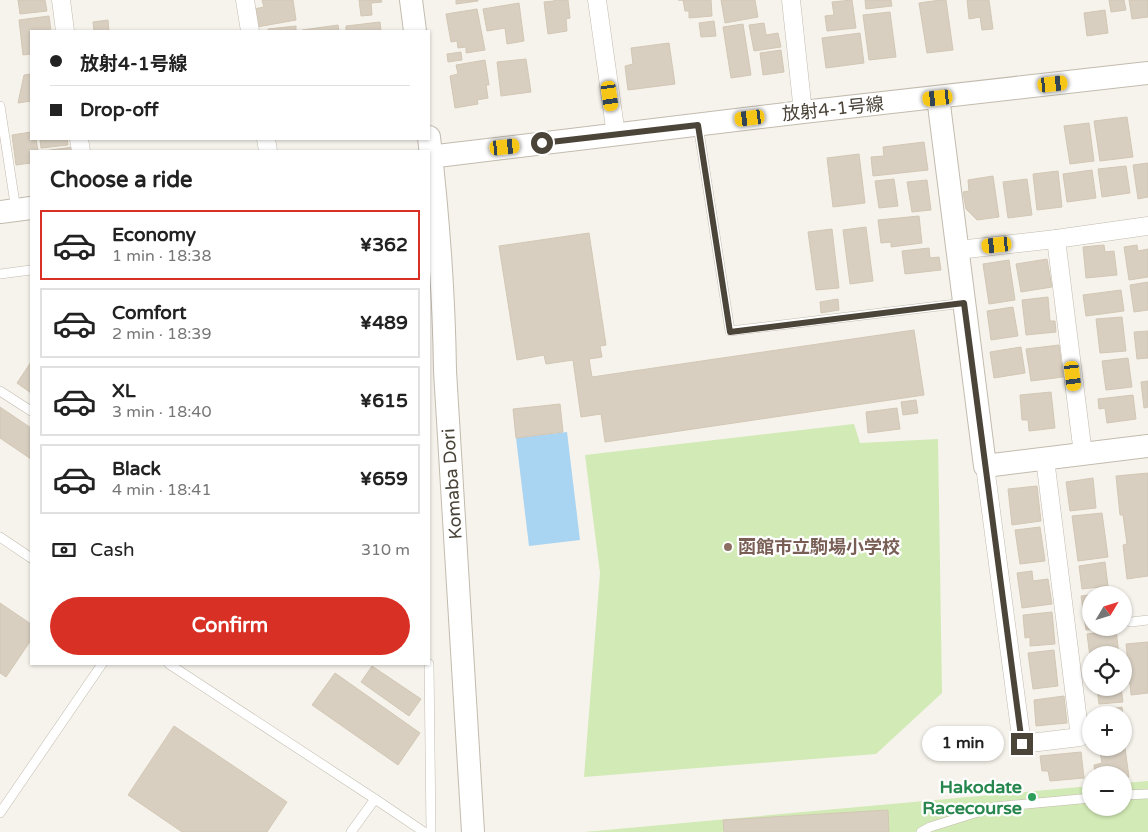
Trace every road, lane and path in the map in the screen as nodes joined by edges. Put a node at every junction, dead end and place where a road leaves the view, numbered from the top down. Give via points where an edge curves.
1 (61, 0) edge
2 (245, 0) edge
3 (411, 0) edge
4 (596, 0) edge
5 (790, 0) edge
6 (65, 30) edge
7 (250, 30) edge
8 (415, 30) edge
9 (1148, 73) edge
10 (938, 98) junction
11 (0, 106) edge
12 (803, 112) junction
13 (698, 125) junction
14 (616, 135) junction
15 (430, 153) edge
16 (430, 161) edge
17 (16, 210) edge
18 (1148, 226) edge
19 (1056, 239) junction
20 (958, 250) junction
21 (30, 270) edge
22 (0, 274) edge
23 (964, 303) junction
24 (0, 390) edge
25 (30, 410) edge
26 (1148, 446) edge
27 (1083, 454) junction
28 (1045, 458) junction
29 (985, 466) junction
30 (0, 536) edge
31 (30, 557) edge
32 (1148, 620) edge
33 (1132, 622) edge
34 (101, 665) edge
35 (171, 665) edge
36 (428, 665) edge
37 (1148, 794) edge
38 (1132, 795) edge
39 (375, 799) junction
40 (1082, 799) edge
41 (0, 814) edge
42 (351, 832) edge
43 (424, 832) edge
44 (431, 832) edge
45 (473, 832) edge
46 (921, 832) edge

1 - 6 street
2 - 7 street
3 - 8 street
4 - 14 street
5 - 12 street
9 - 10 street, 放射4-1号線
10 - 12 street, 放射4-1号線
10 - 20 street
11 - 17 lane
12 - 13 street, 放射4-1号線
13 - 14 street, 放射4-1号線
13 - 23 lane via 730,332
14 - 15 street, 放射4-1号線
16 - 45 street, Komaba Dori via 444,313
18 - 19 street
19 - 20 street
19 - 27 street
20 - 23 street
21 - 22 lane
23 - 29 street
24 - 25 lane
26 - 27 street
27 - 28 street
28 - 29 street
28 - 29 street via 1080,737 1022,744
30 - 31 lane
32 - 33 lane
34 - 41 lane
35 - 39 lane
36 - 44 lane
37 - 38 lane
39 - 42 lane
39 - 43 lane
40 - 46 lane via 994,807

